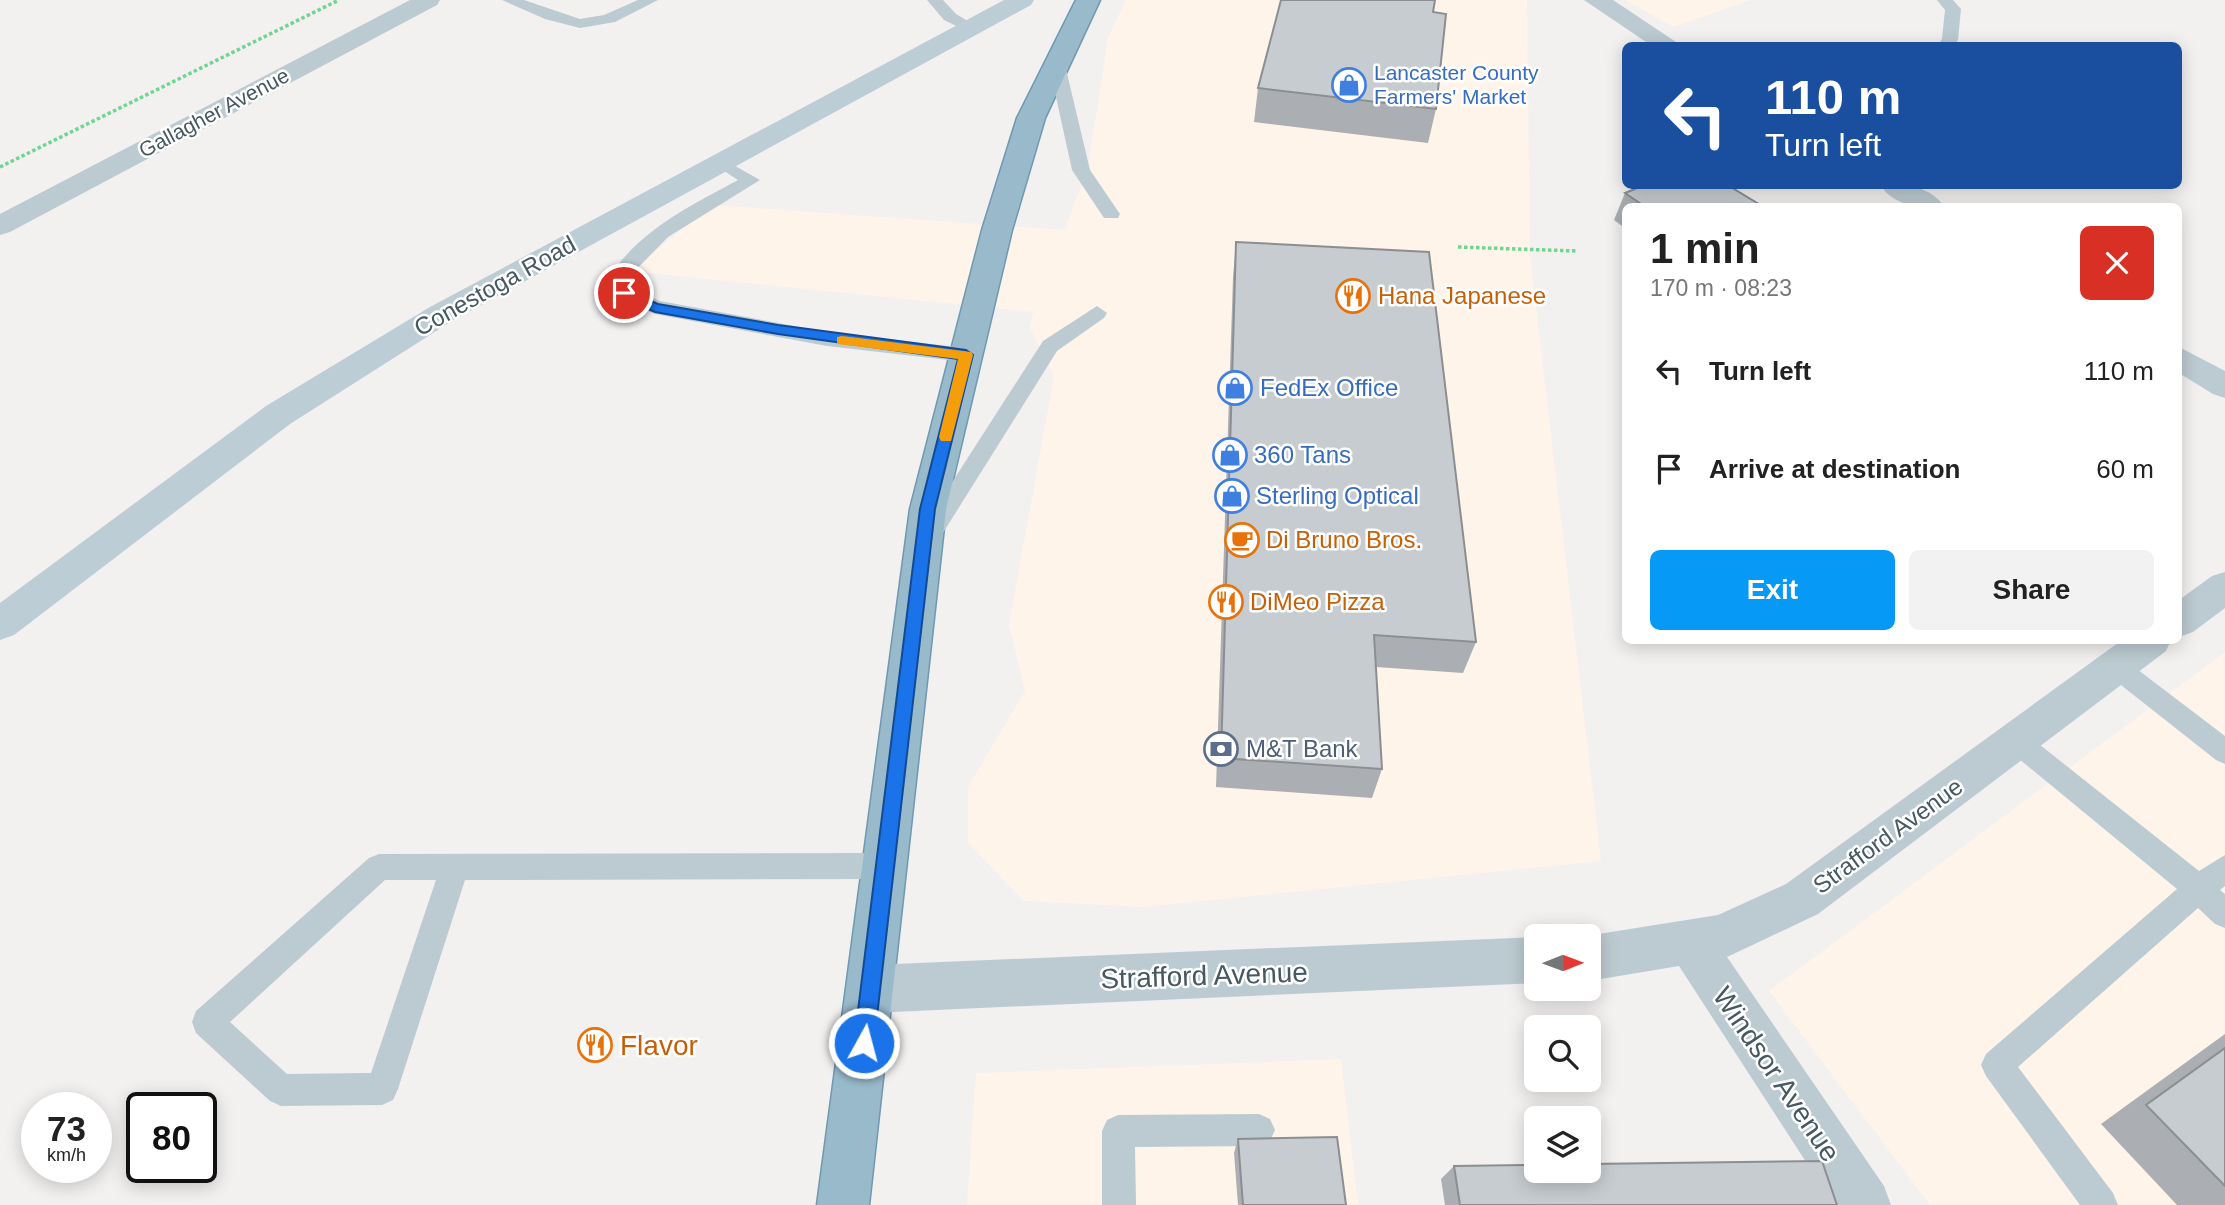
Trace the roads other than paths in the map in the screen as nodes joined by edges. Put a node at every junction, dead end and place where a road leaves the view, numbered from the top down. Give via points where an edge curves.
1 (428, 0) edge
2 (510, 0) edge
3 (650, 0) edge
4 (936, 0) edge
5 (1022, 0) edge
6 (1088, 0) edge
7 (1596, 0) edge
8 (1945, 0) edge
9 (971, 28) junction
10 (1664, 42) edge
11 (1948, 42) edge
12 (1056, 65) junction
13 (721, 163) junction
14 (1900, 189) edge
15 (658, 197) junction
16 (1924, 203) edge
17 (1111, 215) dead end
18 (686, 216) junction
19 (0, 226) edge
20 (1097, 313) dead end
21 (966, 355) junction
22 (2182, 360) edge
23 (2225, 386) edge
24 (924, 545) junction
25 (2225, 587) edge
26 (2182, 619) edge
27 (0, 624) edge
28 (2147, 644) edge
29 (2116, 667) junction
30 (2016, 741) junction
31 (2225, 752) edge
32 (885, 866) junction
33 (455, 867) junction
34 (2225, 868) edge
35 (2199, 890) junction
36 (2225, 914) edge
37 (1690, 942) junction
38 (1601, 956) edge
39 (1524, 961) edge
40 (871, 989) junction
41 (1259, 1130) dead end
42 (843, 1205) edge
43 (1119, 1205) edge
44 (1865, 1205) edge
45 (2101, 1205) edge

1 - 19 street, Gallagher Avenue
2 - 3 lane via 559,19 595,24 614,20
4 - 9 lane via 950,17
5 - 9 main road, Conestoga Road
6 - 12 highway
7 - 10 street
8 - 11 lane via 1953,9
9 - 13 main road, Conestoga Road
12 - 17 lane via 1081,170
12 - 21 highway via 1031,118
13 - 15 main road, Conestoga Road
13 - 18 lane via 751,180
14 - 16 street
15 - 18 lane
15 - 27 main road, Conestoga Road via 441,314 278,415
18 - 21 lane via 631,259 619,276 624,293 655,307 787,332
20 - 24 lane via 1050,346
21 - 24 highway via 928,509
22 - 23 street
24 - 32 highway
25 - 26 street
28 - 29 street, Strafford Avenue
29 - 30 street, Strafford Avenue
29 - 31 lane
30 - 35 lane
30 - 37 street, Strafford Avenue via 1802,900 1721,937
32 - 33 lane
32 - 40 highway
33 - 33 lane via 379,867 207,1022 281,1090 382,1089
34 - 35 lane
35 - 36 lane
35 - 45 lane via 1997,1065
37 - 38 street, Strafford Avenue
37 - 44 street, Windsor Avenue
39 - 40 street, Strafford Avenue
40 - 42 highway
41 - 43 lane via 1118,1131

